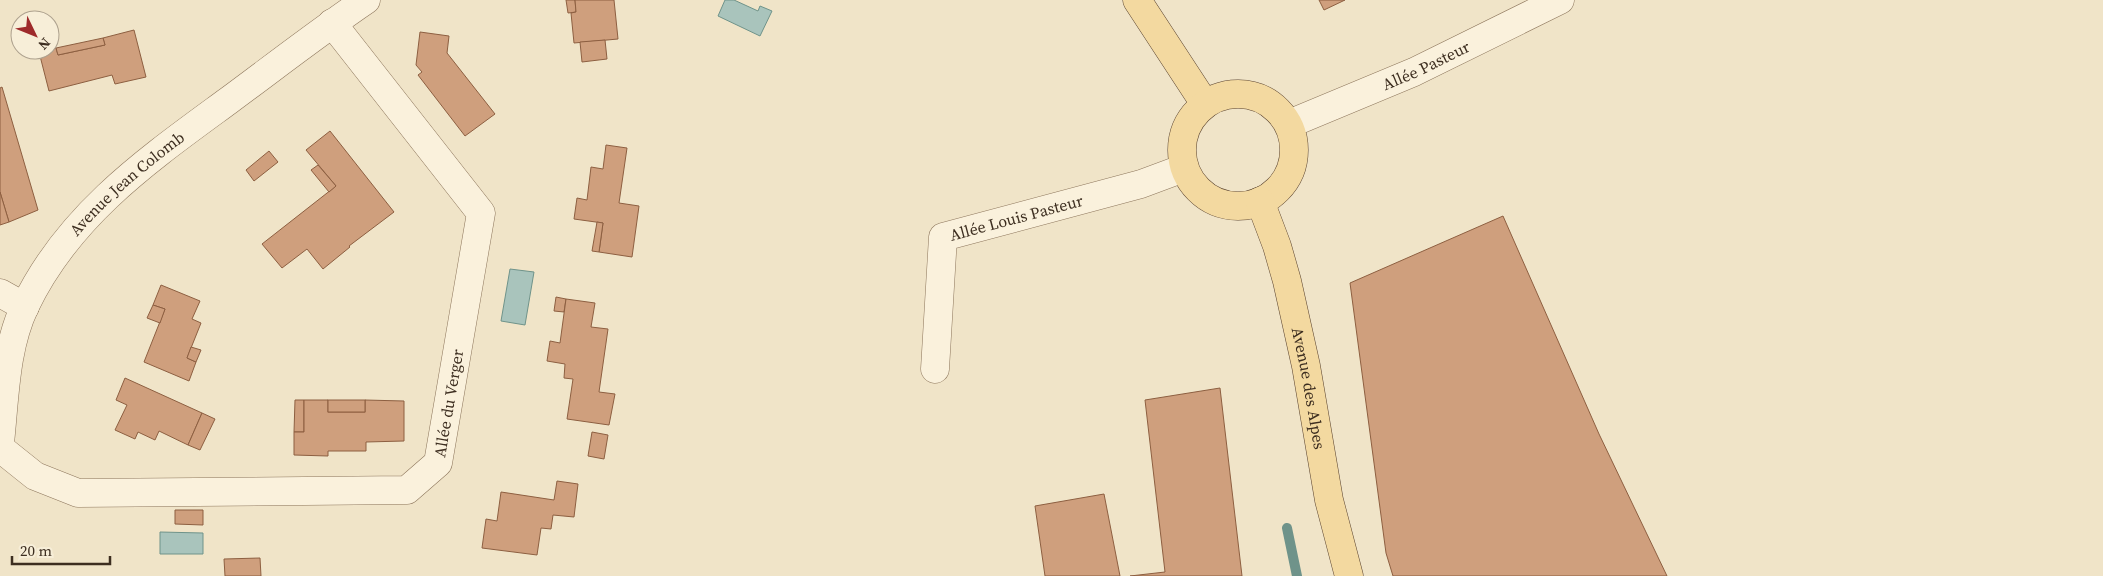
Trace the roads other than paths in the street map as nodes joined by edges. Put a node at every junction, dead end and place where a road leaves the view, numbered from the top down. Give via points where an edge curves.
1 (366, 0) edge
2 (1137, 0) edge
3 (1560, 0) edge
4 (332, 23) junction
5 (1205, 104) junction
6 (1288, 124) junction
7 (1184, 168) junction
8 (1260, 201) junction
9 (0, 293) edge
10 (25, 307) junction
11 (935, 369) dead end
12 (0, 443) edge
13 (0, 448) edge
14 (1349, 576) edge

1 - 4 street, Avenue Jean Colomb
2 - 5 main road
3 - 6 street, Allée Pasteur via 1414,72
4 - 10 street, Avenue Jean Colomb via 134,172 88,214 58,250
4 - 13 street, Allée du Verger via 481,213 438,463 407,490 78,493 35,476
5 - 6 main road via 1223,95 1242,93 1261,98 1277,109
5 - 7 main road via 1187,126 1182,140
6 - 8 main road via 1294,142 1294,160 1276,191
7 - 8 main road via 1197,188 1215,201 1230,206 1246,206
7 - 11 street, Allée Louis Pasteur via 1141,184 943,237
8 - 14 main road, Avenue des Alpes via 1278,246 1287,281 1306,366 1329,500
9 - 10 street
10 - 12 street, Avenue Jean Colomb via 11,347

